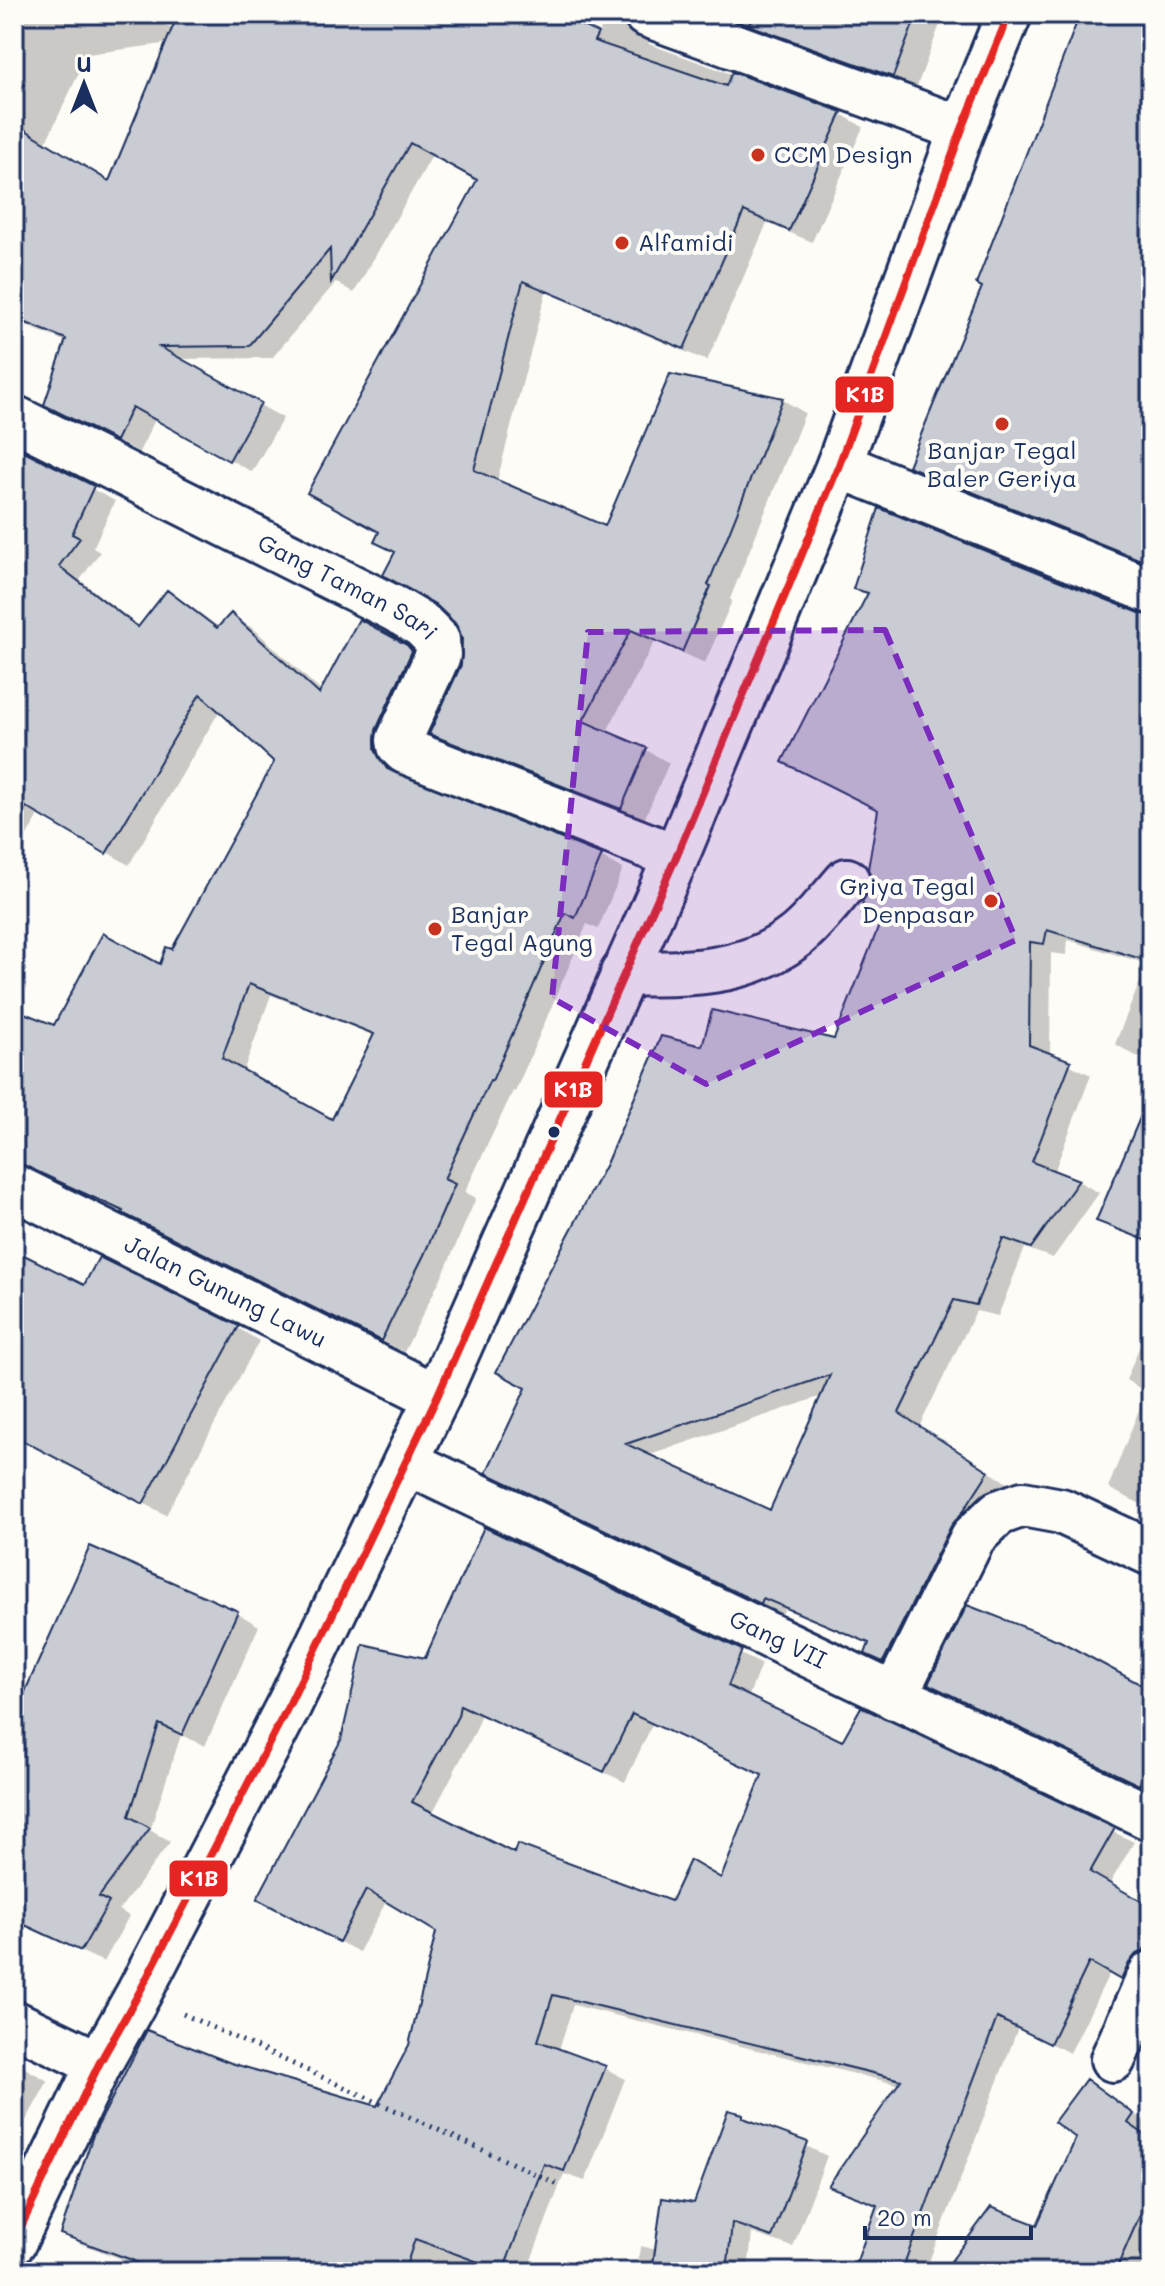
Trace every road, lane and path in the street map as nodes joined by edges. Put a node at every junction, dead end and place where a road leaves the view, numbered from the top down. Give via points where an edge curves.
1 (646, 14) edge
2 (1009, 14) edge
3 (962, 129) junction
4 (14, 418) edge
5 (839, 465) junction
6 (1151, 591) edge
7 (676, 857) junction
8 (847, 881) dead end
9 (623, 973) junction
10 (14, 1187) edge
11 (437, 1397) junction
12 (406, 1462) junction
13 (1151, 1553) edge
14 (894, 1697) junction
15 (1151, 1818) edge
16 (1151, 1974) edge
17 (139, 1993) junction
18 (14, 2023) edge
19 (1113, 2059) dead end
20 (99, 2064) junction
21 (560, 2185) dead end
22 (14, 2241) edge

1 - 3 main road
2 - 3 main road
3 - 5 main road
4 - 7 main road, Gang Taman Sari via 395,609 434,635 438,655 398,742 405,751
5 - 6 main road
5 - 7 main road
7 - 9 main road
8 - 9 main road via 797,935 763,957 682,975
9 - 11 main road
10 - 11 main road, Jalan Gunung Lawu
11 - 12 main road
12 - 14 main road, Gang VII
12 - 17 main road via 290,1703
13 - 14 main road via 1061,1511 1023,1504 998,1513 973,1537
14 - 15 main road, Gang VII
16 - 19 main road
17 - 20 main road
17 - 21 path
18 - 20 main road
20 - 22 main road

